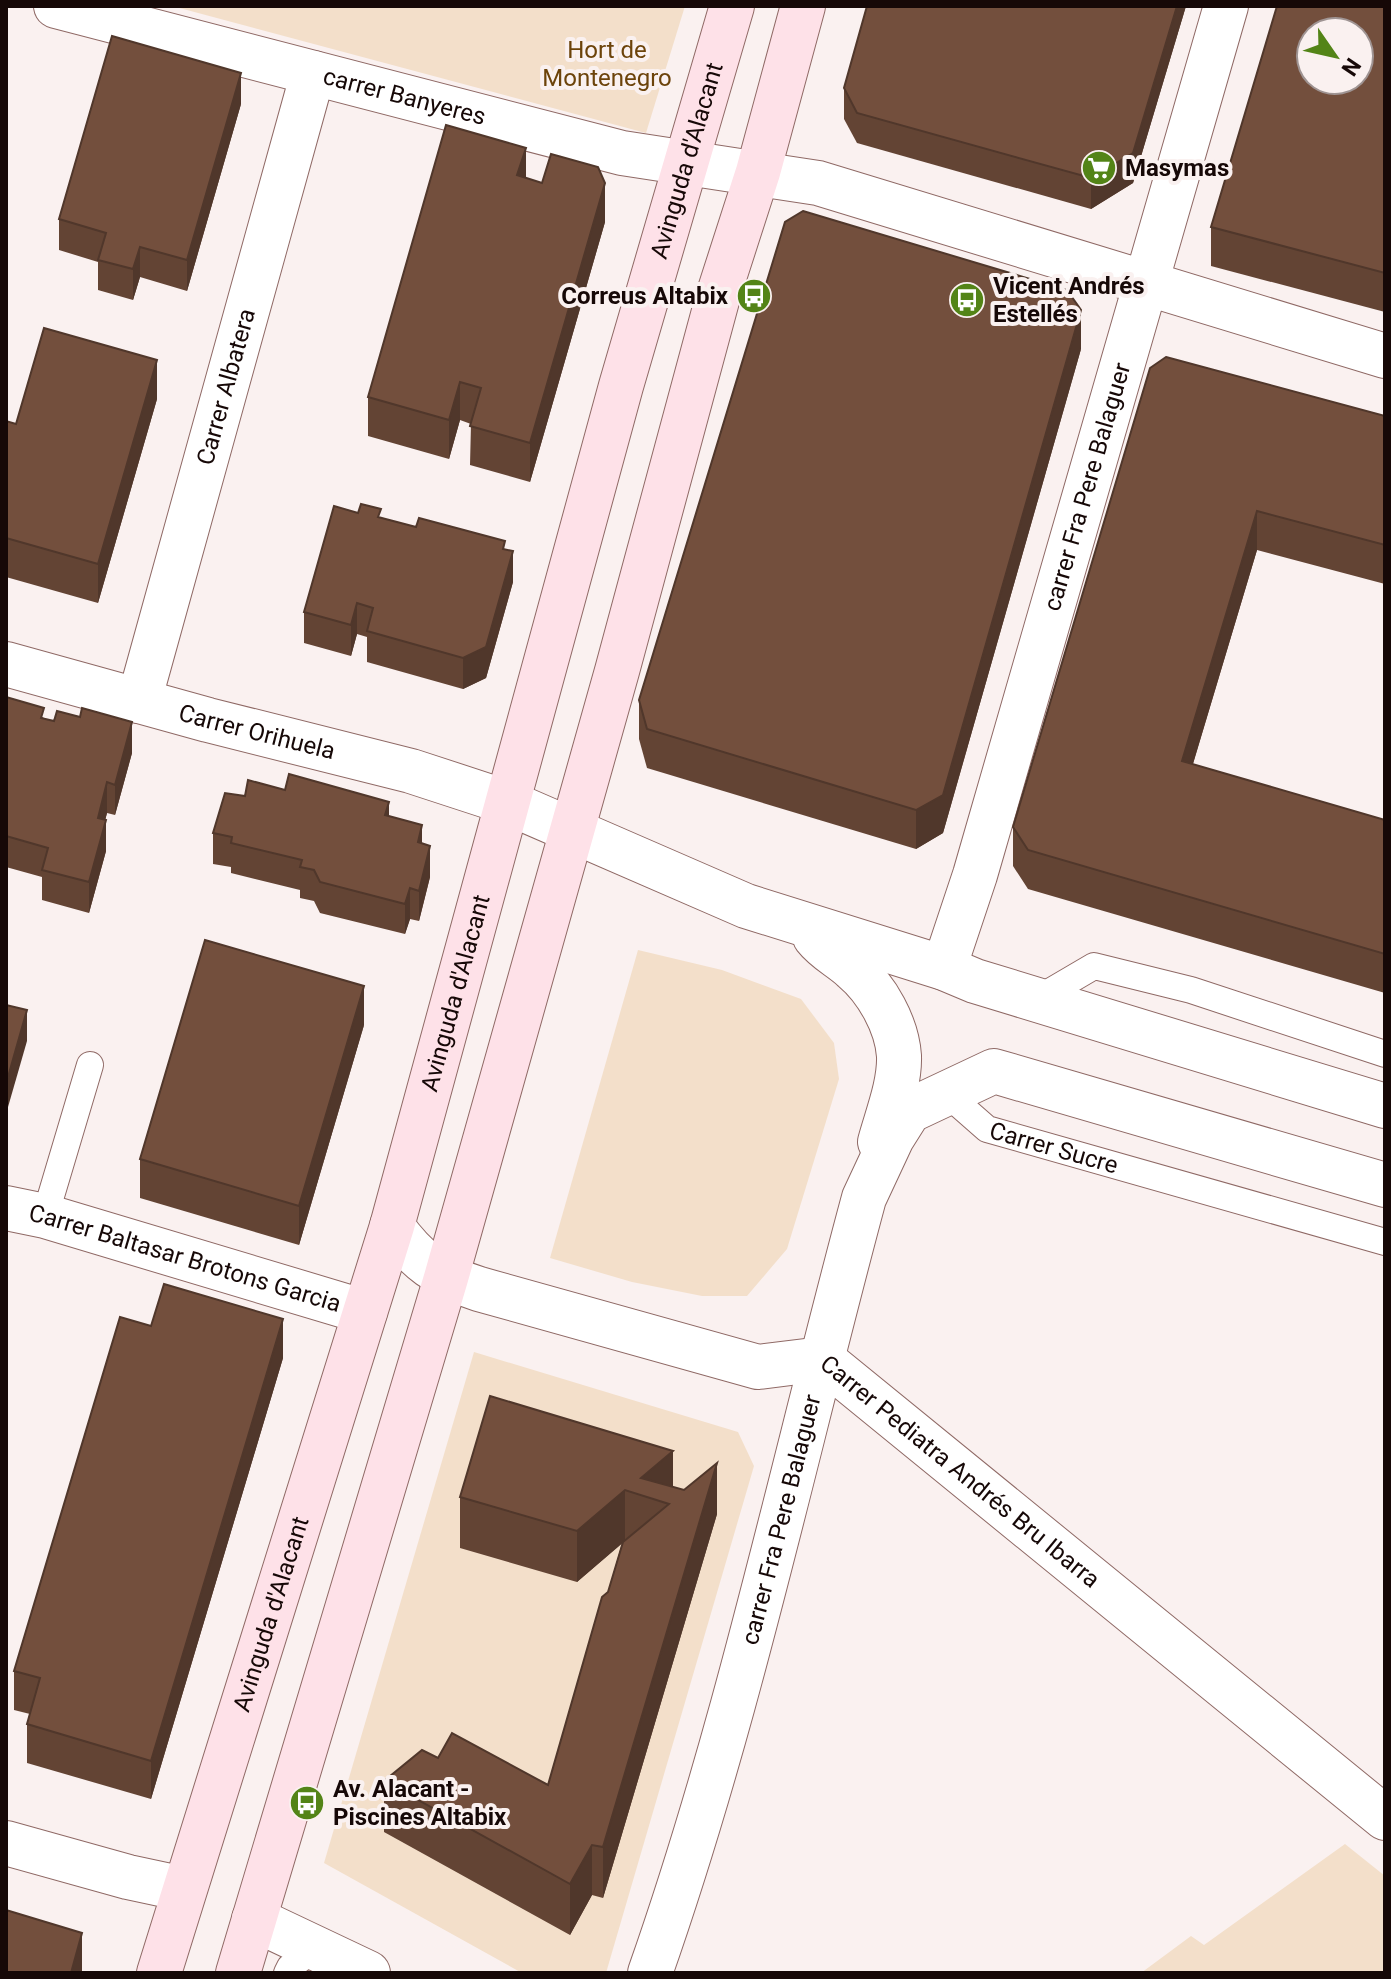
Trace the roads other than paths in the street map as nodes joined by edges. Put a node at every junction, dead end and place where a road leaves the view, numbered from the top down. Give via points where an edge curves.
1 (56, 6) edge
2 (732, 6) edge
3 (803, 6) edge
4 (1226, 6) edge
5 (313, 73) junction
6 (687, 163) junction
7 (758, 172) junction
8 (1148, 283) junction
9 (1385, 356) edge
10 (6, 664) edge
11 (139, 701) junction
12 (509, 803) junction
13 (572, 830) junction
14 (807, 926) junction
15 (944, 968) junction
16 (1036, 1000) junction
17 (1385, 1054) edge
18 (90, 1065) dead end
19 (946, 1093) junction
20 (1385, 1106) edge
21 (1385, 1185) edge
22 (864, 1198) junction
23 (26, 1212) edge
24 (392, 1226) junction
25 (1385, 1242) edge
26 (446, 1278) junction
27 (365, 1312) junction
28 (822, 1359) junction
29 (1385, 1818) edge
30 (6, 1843) edge
31 (184, 1889) junction
32 (254, 1919) junction
33 (301, 1960) edge
34 (159, 1973) edge
35 (238, 1973) edge
36 (368, 1973) edge
37 (650, 1973) edge

1 - 5 street, carrer Banyeres
2 - 6 main road, Avinguda d'Alacant
3 - 7 main road
4 - 8 street, carrer Fra Pere Balaguer
5 - 6 street, carrer Banyeres via 622,153
5 - 11 street, Carrer Albatera
6 - 7 street, carrer Banyeres
6 - 12 main road, Avinguda d'Alacant
7 - 8 street, carrer Banyeres via 818,183
7 - 13 main road via 719,293
8 - 9 street, carrer Banyeres
8 - 15 street, carrer Fra Pere Balaguer
10 - 11 street, Carrer Orihuela
11 - 12 street, Carrer Orihuela via 411,771
12 - 13 street, Carrer Orihuela
12 - 24 main road, Avinguda d'Alacant
13 - 14 street via 746,906
13 - 26 main road
14 - 15 street
14 - 22 street via 872,989 887,1011 899,1056 894,1093
15 - 16 street
16 - 17 lane via 1094,966 1191,990
16 - 20 street
18 - 23 lane
19 - 21 street via 994,1071
19 - 22 street, carrer Fra Pere Balaguer via 909,1111
19 - 25 lane, Carrer Sucre via 987,1129
22 - 28 street, carrer Fra Pere Balaguer
23 - 27 street, Carrer Baltasar Brotons Garcia
24 - 26 street, Carrer Pediatra Andrés Bru Ibarra via 410,1252
24 - 27 main road, Avinguda d'Alacant
26 - 28 street, Carrer Pediatra Andrés Bru Ibarra via 758,1367
26 - 32 main road
27 - 31 main road, Avinguda d'Alacant
28 - 29 street, Carrer Pediatra Andrés Bru Ibarra
28 - 37 street, carrer Fra Pere Balaguer via 741,1674
30 - 31 street
31 - 34 main road, Avinguda d'Alacant
32 - 33 street
32 - 35 main road
33 - 36 street

